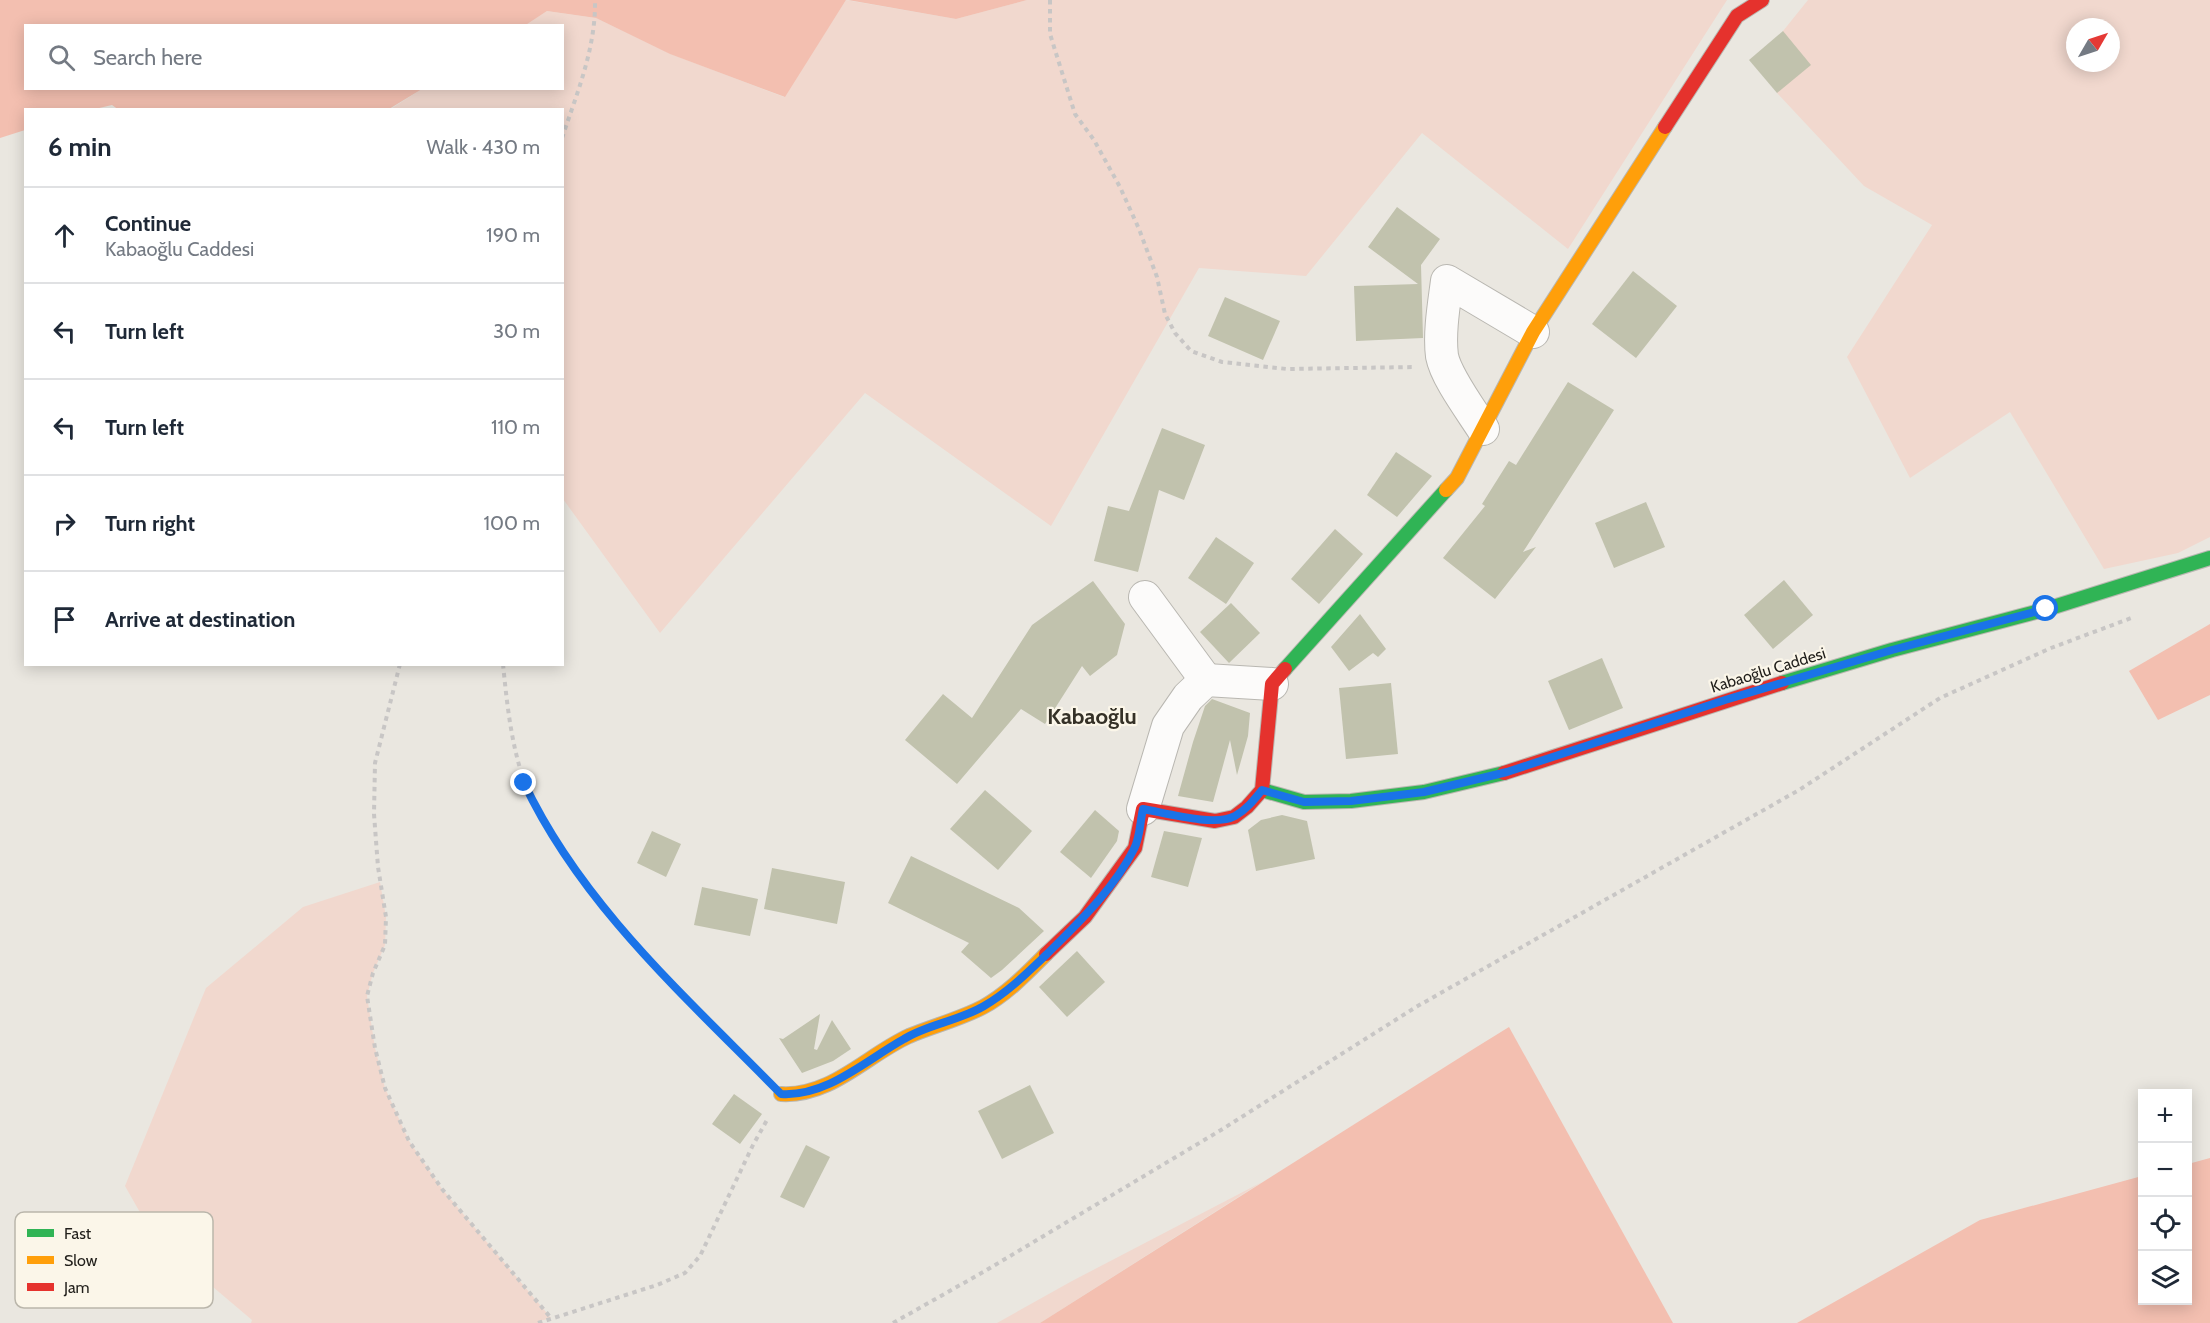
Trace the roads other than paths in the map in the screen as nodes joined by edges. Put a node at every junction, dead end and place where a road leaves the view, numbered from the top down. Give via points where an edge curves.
1 (1762, 0) edge
2 (1533, 332) junction
3 (1483, 429) junction
4 (2210, 558) edge
5 (1145, 597) dead end
6 (1206, 680) junction
7 (1272, 684) junction
8 (1262, 790) junction
9 (1143, 809) junction
10 (781, 1094) road end

1 - 2 street via 1737,16
2 - 3 street
2 - 3 street via 1447,281 1443,356
3 - 7 street via 1457,478
4 - 8 street, Kabaoğlu Caddesi via 1725,700 1507,772 1424,792 1351,801 1304,802
5 - 6 street
6 - 7 street
6 - 9 street via 1188,697 1168,726
7 - 8 street
8 - 9 street via 1234,817 1215,821
9 - 10 street via 1135,848 1113,880 1085,917 1014,985 983,1007 907,1037 833,1081 796,1095

